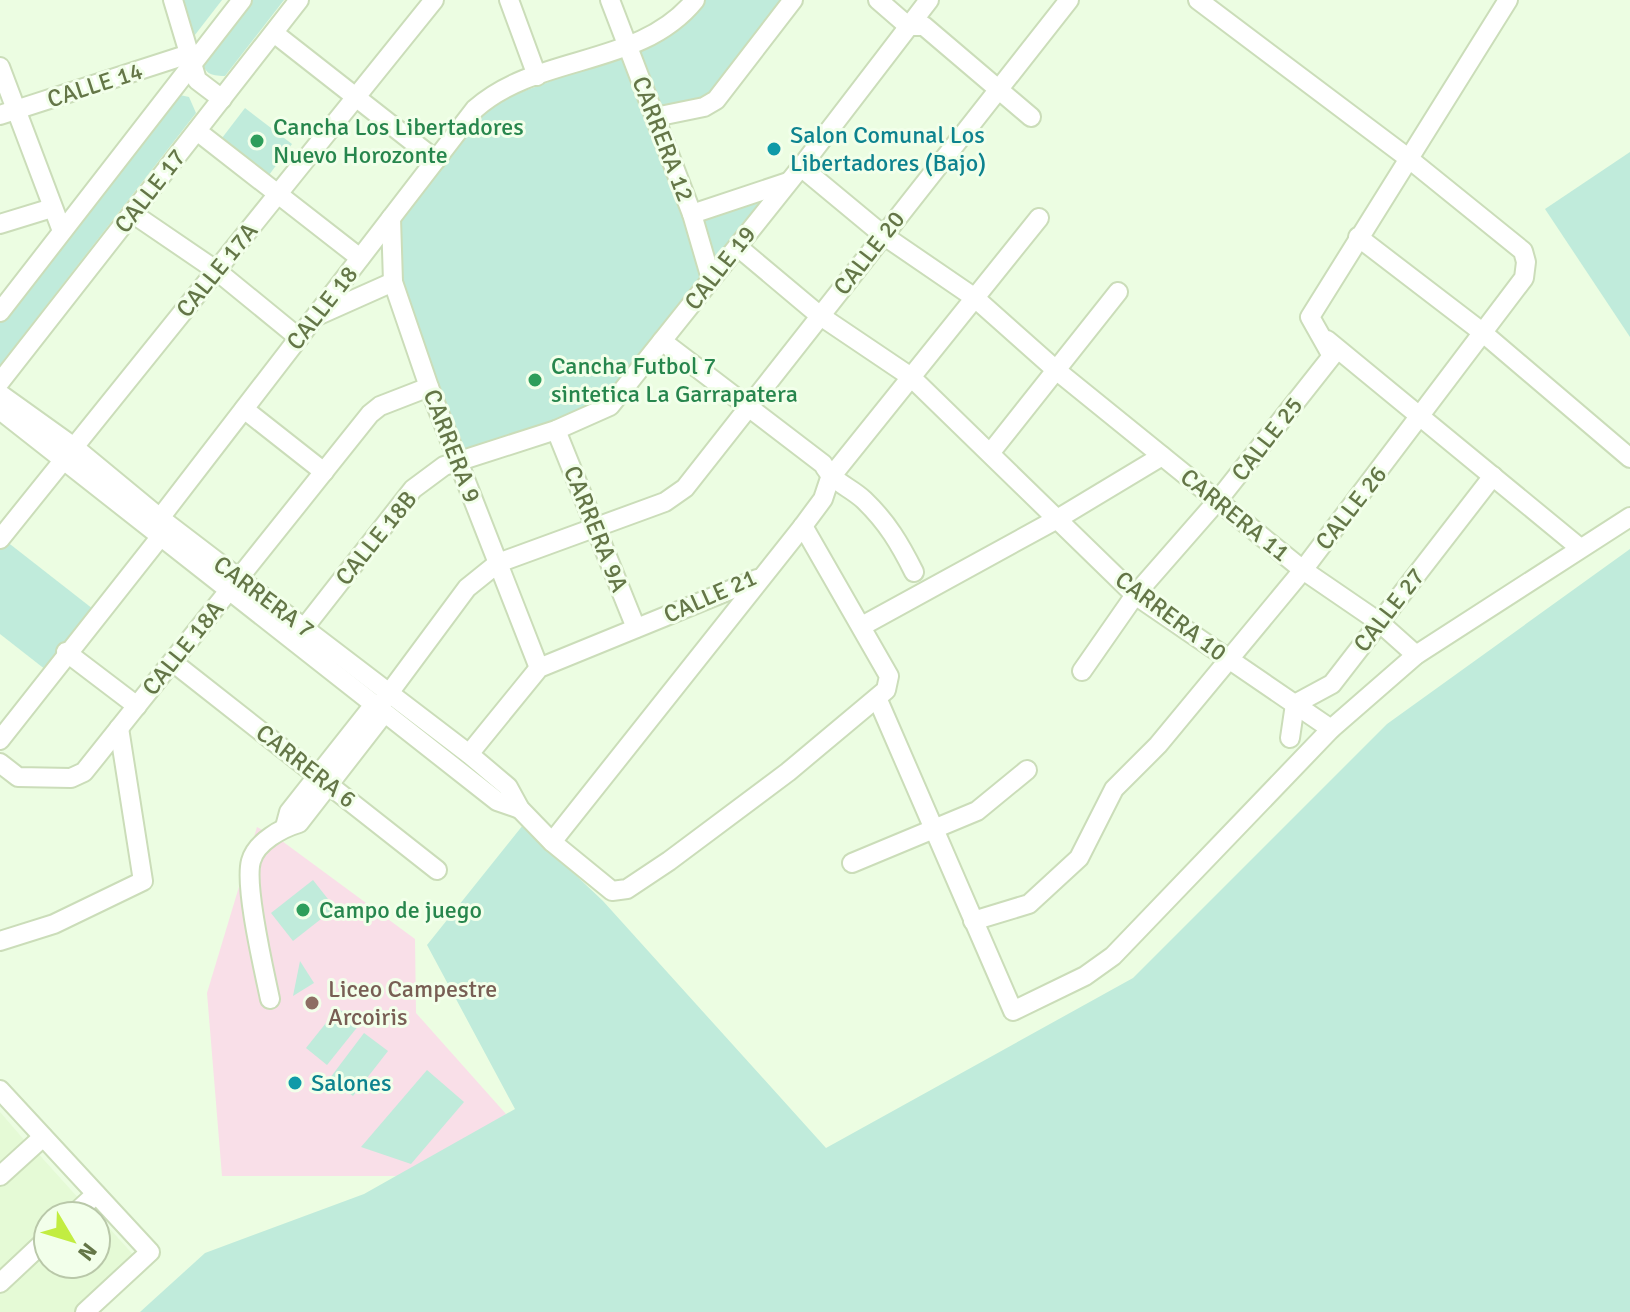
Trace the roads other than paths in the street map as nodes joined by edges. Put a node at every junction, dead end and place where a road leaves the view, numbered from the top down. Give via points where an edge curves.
1 (173, 0) edge
2 (242, 0) edge
3 (299, 0) edge
4 (434, 0) edge
5 (509, 0) edge
6 (610, 0) edge
7 (695, 0) edge
8 (793, 0) edge
9 (878, 0) edge
10 (1069, 0) edge
11 (1199, 0) edge
12 (1503, 2) edge
13 (918, 12) edge
14 (274, 33) junction
15 (628, 47) junction
16 (190, 60) junction
17 (0, 67) edge
18 (537, 76) junction
19 (999, 88) junction
20 (356, 97) junction
21 (222, 99) junction
22 (8, 113) edge
23 (655, 117) junction
24 (1031, 117) dead end
25 (197, 131) junction
26 (1408, 158) junction
27 (436, 160) junction
28 (801, 167) junction
29 (788, 182) junction
30 (278, 194) junction
31 (52, 208) junction
32 (132, 213) junction
33 (692, 214) junction
34 (391, 218) junction
35 (1039, 218) dead end
36 (0, 224) edge
37 (62, 231) junction
38 (883, 235) junction
39 (1358, 237) junction
40 (738, 247) junction
41 (360, 258) junction
42 (217, 271) junction
43 (711, 279) junction
44 (393, 282) junction
45 (1118, 292) dead end
46 (975, 298) junction
47 (0, 312) edge
48 (819, 315) junction
49 (315, 317) junction
50 (1482, 332) junction
51 (299, 338) junction
52 (1325, 338) junction
53 (662, 341) junction
54 (1056, 370) junction
55 (911, 377) junction
56 (0, 382) edge
57 (429, 387) junction
58 (0, 394) edge
59 (749, 408) junction
60 (244, 409) junction
61 (0, 410) edge
62 (1421, 418) junction
63 (556, 430) junction
64 (991, 452) junction
65 (69, 454) junction
66 (1162, 456) junction
67 (1630, 458) edge
68 (457, 460) junction
69 (324, 472) junction
70 (1493, 476) junction
71 (830, 478) junction
72 (1219, 499) junction
73 (1630, 517) edge
74 (1059, 518) junction
75 (595, 526) junction
76 (803, 526) junction
77 (160, 527) junction
78 (0, 539) edge
79 (1580, 548) junction
80 (498, 563) junction
81 (1303, 570) junction
82 (914, 572) dead end
83 (760, 578) junction
84 (234, 585) junction
85 (1135, 595) junction
86 (1379, 622) junction
87 (862, 626) junction
88 (304, 628) junction
89 (636, 628) junction
90 (66, 652) junction
91 (1416, 655) junction
92 (1228, 660) junction
93 (174, 663) junction
94 (539, 668) junction
95 (1082, 671) dead end
96 (384, 700) junction
97 (878, 700) junction
98 (1295, 704) junction
99 (137, 706) junction
100 (119, 728) junction
101 (1331, 729) junction
102 (1290, 738) dead end
103 (0, 740) edge
104 (469, 754) junction
105 (0, 763) edge
106 (1027, 770) dead end
107 (9, 778) edge
108 (323, 780) junction
109 (520, 809) junction
110 (935, 829) junction
111 (552, 842) junction
112 (852, 863) dead end
113 (437, 870) dead end
114 (973, 921) junction
115 (0, 941) edge
116 (270, 999) dead end
117 (0, 1090) edge
118 (43, 1137) junction
119 (0, 1176) edge
120 (96, 1194) junction
121 (89, 1200) edge
122 (32, 1253) edge
123 (0, 1283) edge
124 (85, 1312) edge

1 - 16 street
2 - 16 street, CALLE 17
3 - 14 street, CALLE 17
4 - 20 street, CALLE 17A
5 - 18 street
6 - 15 street, CARRERA 12
7 - 15 street via 677,22
8 - 23 street via 716,100
9 - 13 street
10 - 19 street, CALLE 20
11 - 26 street, CALLE 26
12 - 26 street
13 - 19 street
13 - 28 street, CALLE 19
14 - 20 street
14 - 21 street, CALLE 17
15 - 18 street
15 - 23 street, CARRERA 12
16 - 21 street via 197,80
16 - 22 street, CALLE 14
16 - 37 street, CALLE 17
17 - 22 street
18 - 27 street, CALLE 18 via 485,100
19 - 24 street
19 - 38 street, CALLE 20
20 - 27 street
20 - 30 street, CALLE 17A
21 - 25 street, CALLE 17
22 - 31 street
23 - 33 street, CARRERA 12
25 - 30 street
25 - 32 street, CALLE 17
26 - 39 street
26 - 50 street, CALLE 26 via 1523,251 1524,278
27 - 34 street, CALLE 18
28 - 29 street, CALLE 19
28 - 38 street
29 - 33 street
29 - 40 street, CALLE 19
30 - 41 street
30 - 42 street, CALLE 17A
31 - 36 street
31 - 37 street
32 - 42 street
32 - 56 street, CALLE 17
33 - 43 street, CARRERA 12
34 - 41 street, CALLE 18
34 - 44 street, CARRERA 9
35 - 46 street, CALLE 21
37 - 47 street, CALLE 17
38 - 46 street, CARRERA 11
38 - 48 street, CALLE 20
39 - 50 street
39 - 52 street via 1310,317
40 - 43 street, CALLE 19
40 - 48 street, CARRERA 10
41 - 49 street, CALLE 18
42 - 51 street
42 - 65 street, CALLE 17A
43 - 53 street, CALLE 19
44 - 49 street
44 - 57 street, CARRERA 9
45 - 54 street
46 - 54 street, CARRERA 11
46 - 55 street, CALLE 21
48 - 55 street, CARRERA 10
48 - 59 street, CALLE 20
49 - 51 street, CALLE 18
50 - 62 street, CALLE 26
50 - 67 street
51 - 60 street, CALLE 18
52 - 62 street
52 - 72 street, CALLE 25 via 1332,356
53 - 59 street
53 - 63 street, CALLE 19 via 610,406
54 - 64 street
54 - 66 street, CARRERA 11
55 - 64 street, CARRERA 10
55 - 71 street, CALLE 21
57 - 68 street, CARRERA 9
57 - 69 street, CALLE 18A via 370,414
58 - 65 street, CARRERA 7
59 - 71 street via 823,464
59 - 75 street, CALLE 20 via 685,488 665,502
60 - 69 street
60 - 77 street, CALLE 18
61 - 65 street, CARRERA 7
62 - 70 street
62 - 81 street, CALLE 26
63 - 68 street, CALLE 19
63 - 75 street, CARRERA 9A
64 - 74 street, CARRERA 10
65 - 77 street, CARRERA 7
65 - 78 street, CALLE 17A
66 - 72 street, CARRERA 11
66 - 74 street
68 - 80 street, CARRERA 9
68 - 88 street, CALLE 18B via 430,473 413,489
69 - 84 street, CALLE 18A
70 - 79 street
70 - 86 street, CALLE 27
71 - 76 street, CALLE 21 via 823,499
71 - 82 street via 861,497 893,530
72 - 81 street, CARRERA 11
72 - 85 street, CALLE 25
73 - 79 street
74 - 85 street, CARRERA 10
74 - 87 street
75 - 80 street
75 - 89 street, CARRERA 9A
76 - 83 street, CALLE 21
76 - 87 street
77 - 84 street, CARRERA 7
77 - 90 street, CALLE 18
79 - 91 street
80 - 94 street, CARRERA 9
80 - 96 street via 467,588
81 - 86 street, CARRERA 11
81 - 92 street, CALLE 26
83 - 89 street, CALLE 21
83 - 111 street
84 - 88 street, CARRERA 7
84 - 93 street, CALLE 18A
84 - 96 street, CARRERA 7
85 - 92 street, CARRERA 10
85 - 95 street, CALLE 25
86 - 91 street, CARRERA 11
86 - 98 street, CALLE 27 via 1332,684
87 - 97 street via 889,676
88 - 96 street, CARRERA 7
89 - 94 street, CALLE 21
90 - 99 street
90 - 103 street, CALLE 18
91 - 101 street
92 - 98 street, CARRERA 10
92 - 114 street, CALLE 26 via 1114,789 1086,846 1060,879 1029,904
93 - 99 street, CALLE 18A
93 - 108 street, CARRERA 6
94 - 104 street
96 - 104 street, CARRERA 7
96 - 108 street via 368,712
96 - 109 street, CARRERA 7 via 497,801
97 - 110 street
97 - 111 street, CARRERA 7 via 627,889 612,891
98 - 101 street, CARRERA 10
98 - 102 street
99 - 100 street, CALLE 18A
100 - 107 street, CALLE 18A via 84,772 71,778
100 - 115 street via 143,881 54,924
101 - 114 street via 1113,956 1085,976 1013,1011
104 - 109 street, CARRERA 7 via 508,787
105 - 107 street
106 - 110 street via 977,811
108 - 113 street, CARRERA 6
108 - 116 street via 289,812 282,829 251,862 256,934
109 - 111 street, CARRERA 7
110 - 112 street
110 - 114 street
117 - 118 street
118 - 119 street
118 - 120 street
120 - 121 street
120 - 124 street via 150,1252
122 - 123 street

